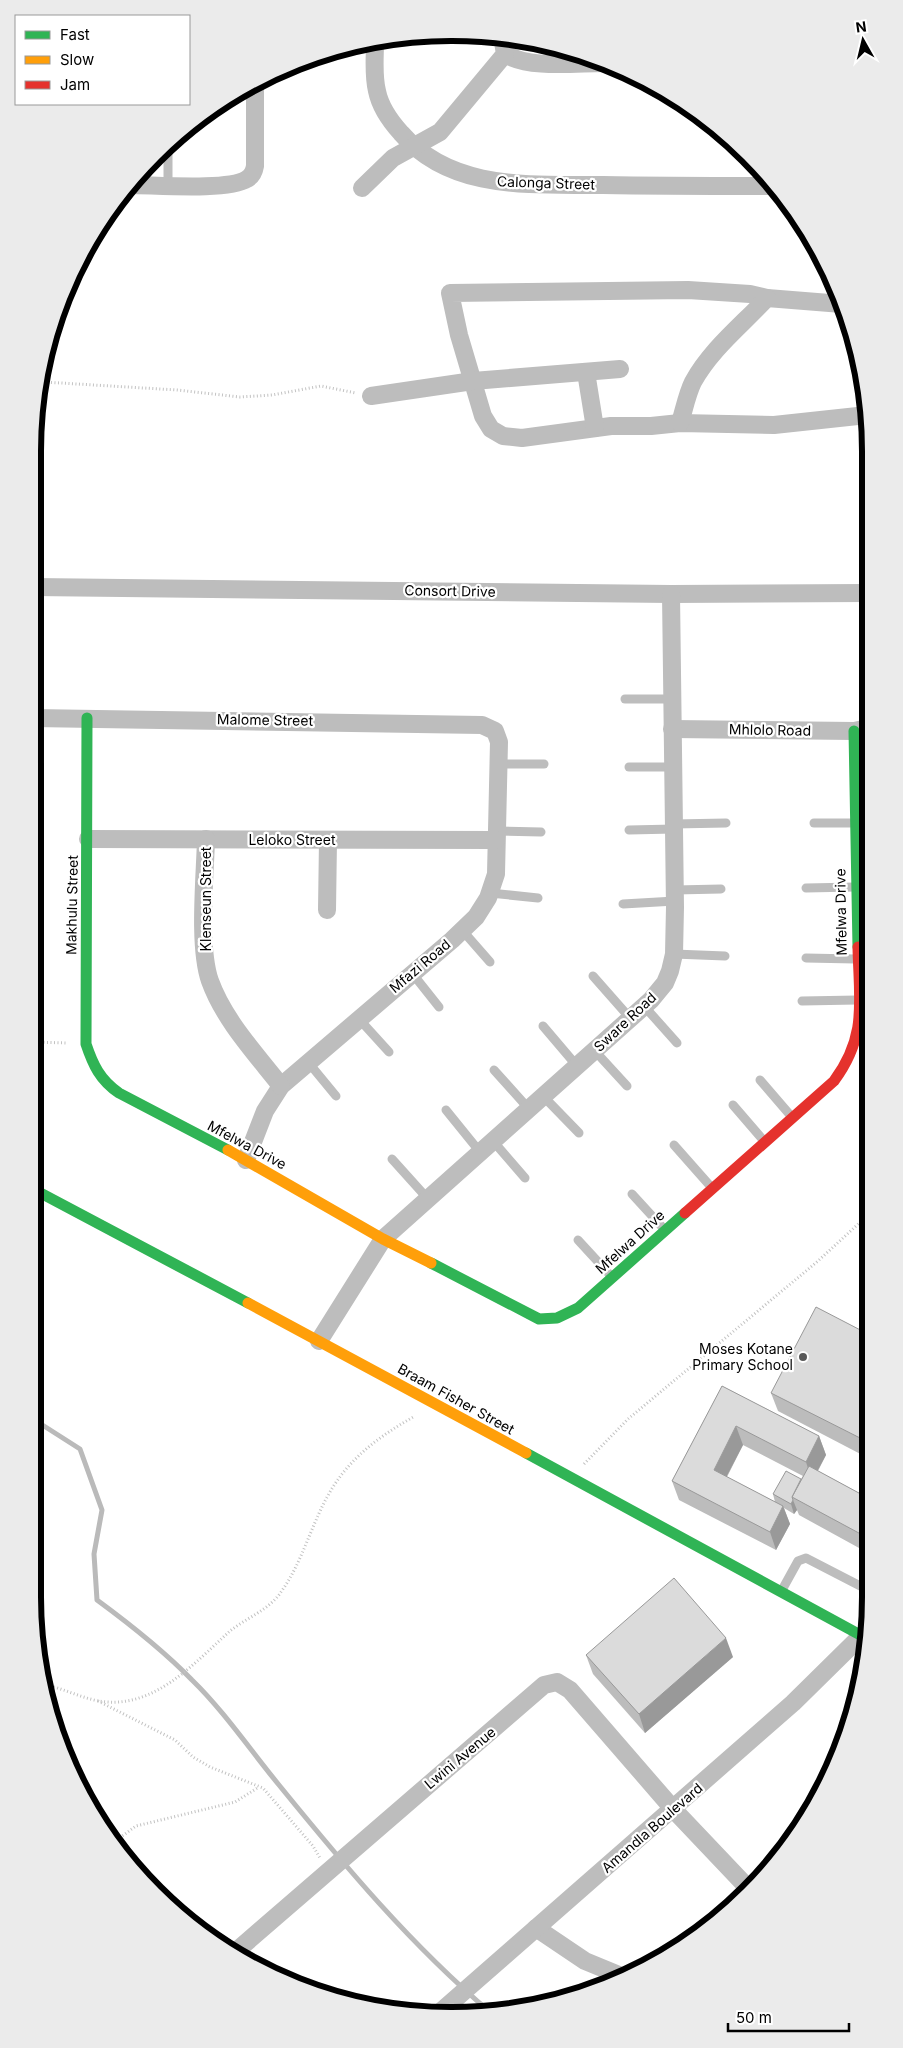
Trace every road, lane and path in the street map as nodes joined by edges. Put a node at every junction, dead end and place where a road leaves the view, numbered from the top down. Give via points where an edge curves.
1 (503, 45) edge
2 (374, 48) edge
3 (505, 54) junction
4 (582, 63) edge
5 (255, 91) edge
6 (412, 146) junction
7 (168, 155) edge
8 (140, 185) edge
9 (168, 185) junction
10 (764, 186) edge
11 (362, 188) dead end
12 (767, 298) junction
13 (834, 303) edge
14 (620, 369) dead end
15 (586, 372) junction
16 (473, 381) junction
17 (47, 382) edge
18 (371, 396) joint
19 (860, 416) edge
20 (680, 423) junction
21 (595, 428) junction
22 (41, 587) edge
23 (862, 593) edge
24 (672, 594) junction
25 (625, 699) dead end
26 (672, 699) junction
27 (41, 718) edge
28 (87, 718) junction
29 (672, 729) junction
30 (861, 729) edge
31 (496, 731) joint
32 (498, 764) junction
33 (544, 764) dead end
34 (629, 766) dead end
35 (673, 767) junction
36 (855, 822) junction
37 (726, 823) dead end
38 (814, 823) dead end
39 (674, 826) junction
40 (629, 830) dead end
41 (541, 832) dead end
42 (496, 836) junction
43 (88, 839) junction
44 (206, 840) junction
45 (328, 840) junction
46 (856, 887) junction
47 (806, 888) dead end
48 (721, 889) dead end
49 (490, 893) junction
50 (675, 896) junction
51 (538, 898) dead end
52 (623, 904) dead end
53 (327, 910) dead end
54 (462, 930) junction
55 (674, 954) junction
56 (725, 956) dead end
57 (806, 958) dead end
58 (857, 959) junction
59 (490, 962) dead end
60 (412, 973) junction
61 (593, 976) dead end
62 (858, 1000) junction
63 (802, 1001) dead end
64 (644, 1006) junction
65 (439, 1007) dead end
66 (862, 1013) edge
67 (630, 1018) junction
68 (359, 1019) junction
69 (543, 1026) dead end
70 (862, 1026) edge
71 (41, 1042) edge
72 (677, 1043) dead end
73 (86, 1044) junction
74 (594, 1050) junction
75 (389, 1052) dead end
76 (308, 1062) junction
77 (577, 1066) junction
78 (494, 1070) dead end
79 (760, 1080) dead end
80 (108, 1085) joint
81 (281, 1086) junction
82 (627, 1086) dead end
83 (336, 1096) dead end
84 (543, 1096) junction
85 (733, 1105) dead end
86 (528, 1109) junction
87 (446, 1110) dead end
88 (793, 1118) junction
89 (579, 1133) dead end
90 (493, 1141) junction
91 (765, 1143) junction
92 (674, 1145) dead end
93 (480, 1152) junction
94 (392, 1159) dead end
95 (246, 1160) junction
96 (526, 1178) dead end
97 (713, 1189) junction
98 (41, 1194) edge
99 (632, 1194) dead end
100 (428, 1199) junction
101 (862, 1220) edge
102 (666, 1231) junction
103 (383, 1239) junction
104 (578, 1240) dead end
105 (613, 1278) junction
106 (319, 1341) junction
107 (436, 1405) junction
108 (570, 1479) junction
109 (862, 1587) edge
110 (780, 1593) junction
111 (860, 1636) edge
112 (859, 1640) edge
113 (51, 1686) edge
114 (96, 1700) junction
115 (259, 1786) junction
116 (674, 1810) junction
117 (120, 1838) edge
118 (329, 1869) junction
119 (744, 1884) edge
120 (536, 1928) junction
121 (240, 1948) edge
122 (614, 1973) edge
123 (446, 2007) edge

1 - 3 street
2 - 6 street, Calonga Street via 377,92 394,126
3 - 4 street via 521,61
3 - 6 street via 440,132
5 - 9 street via 256,157 253,173 247,179 231,184
6 - 10 street, Calonga Street via 444,167 495,182
6 - 11 street via 393,158
7 - 9 lane
8 - 9 street
12 - 13 street
12 - 16 street via 688,290 450,294
12 - 20 street via 701,369 692,384
14 - 15 street
15 - 16 street
15 - 21 street
16 - 18 street
16 - 21 street via 485,421 503,436 522,438
17 - 18 path via 240,397 321,386
19 - 20 street via 774,425
20 - 21 street
22 - 24 street, Consort Drive
23 - 24 street, Consort Drive
24 - 26 street, Sware Road
25 - 26 lane
26 - 29 street, Sware Road
27 - 28 street, Malome Street
28 - 31 street, Malome Street via 482,725
28 - 43 street, Makhulu Street
29 - 30 street, Mhlolo Road
29 - 35 street, Sware Road
30 - 36 street, Mfelwa Drive
31 - 32 street, Mfazi Road
32 - 33 lane
32 - 42 street, Mfazi Road
34 - 35 lane
35 - 39 street, Sware Road
36 - 38 lane
36 - 46 street, Mfelwa Drive
37 - 39 lane
39 - 40 lane
39 - 50 street, Sware Road
41 - 42 lane
42 - 45 street, Leloko Street
42 - 49 street, Mfazi Road via 496,874
43 - 44 street, Leloko Street
43 - 73 street, Makhulu Street
44 - 45 street, Leloko Street
44 - 81 street, Klenseun Street via 204,927 209,980 230,1019
45 - 53 street
46 - 47 lane
46 - 58 street, Mfelwa Drive
48 - 50 lane
49 - 51 lane
49 - 54 street, Mfazi Road via 476,917
50 - 52 lane
50 - 55 street, Sware Road
54 - 59 lane
54 - 60 street, Mfazi Road
55 - 56 lane
55 - 64 street, Sware Road via 665,983
57 - 58 lane
58 - 62 street, Mfelwa Drive
60 - 65 lane
60 - 68 street, Mfazi Road
61 - 67 lane
62 - 63 lane
62 - 66 street, Mfelwa Drive
64 - 67 street, Sware Road
64 - 72 lane
67 - 74 street, Sware Road
68 - 75 lane
68 - 76 street, Mfazi Road
69 - 77 lane
70 - 88 street, Mfelwa Drive via 850,1060 834,1081
71 - 73 path
73 - 80 street, Makhulu Street via 94,1068
74 - 77 street, Sware Road
74 - 82 lane
76 - 81 street, Mfazi Road
76 - 83 lane
77 - 84 street, Sware Road
78 - 86 lane
79 - 88 lane
80 - 95 street, Mfelwa Drive via 164,1119
81 - 95 street, Mfazi Road via 265,1112
84 - 86 street, Sware Road
84 - 89 lane
85 - 91 lane
86 - 90 street, Sware Road
87 - 93 lane
88 - 91 street, Mfelwa Drive
90 - 93 street, Sware Road
90 - 96 lane
91 - 97 street, Mfelwa Drive
92 - 97 lane
93 - 100 street, Sware Road
94 - 100 lane
95 - 103 street, Mfelwa Drive
97 - 102 street, Mfelwa Drive
98 - 106 street, Braam Fisher Street
99 - 102 lane
100 - 103 street, Sware Road
101 - 108 path via 628,1419
102 - 105 street, Mfelwa Drive
103 - 105 street, Mfelwa Drive via 539,1320 549,1321 570,1314
103 - 106 street, Sware Road
104 - 105 lane
106 - 107 street, Braam Fisher Street
107 - 108 street, Braam Fisher Street
107 - 114 path via 387,1432 361,1452 333,1487 298,1564 280,1594 232,1629 178,1678 153,1693 128,1702
108 - 110 street, Braam Fisher Street
109 - 110 lane via 806,1558 798,1560
110 - 111 street, Braam Fisher Street
112 - 116 street, Amandla Boulevard
113 - 114 path
114 - 115 path via 175,1740 210,1767
115 - 117 path via 235,1802 136,1826
115 - 118 path via 313,1846
116 - 118 street, Lwini Avenue via 570,1690 557,1682 548,1682
116 - 119 street
116 - 120 street, Amandla Boulevard
118 - 121 street, Lwini Avenue
120 - 122 street via 585,1961
120 - 123 street, Amandla Boulevard

